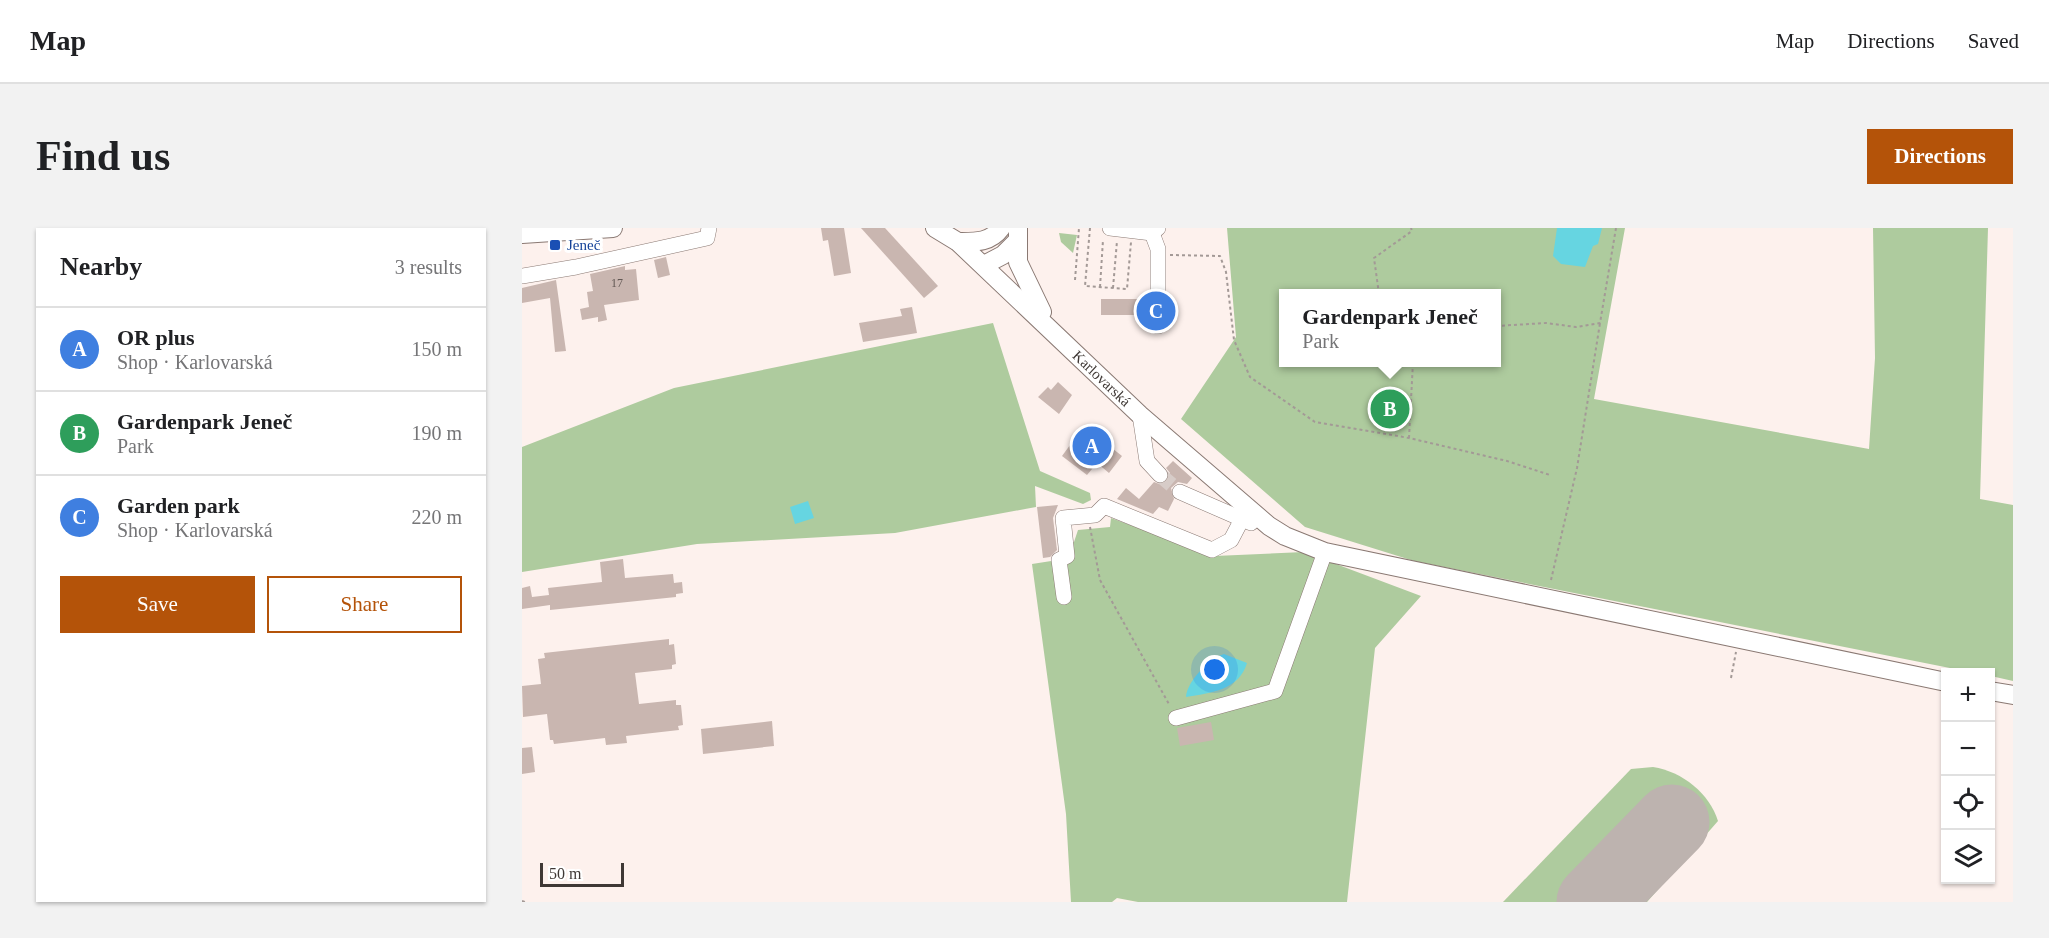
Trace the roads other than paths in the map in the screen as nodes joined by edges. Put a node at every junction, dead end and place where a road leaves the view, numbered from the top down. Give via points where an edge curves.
1 (613, 228) edge
2 (709, 228) edge
3 (935, 228) edge
4 (1155, 230) edge
5 (1116, 232) edge
6 (998, 233) edge
7 (522, 234) edge
8 (1018, 234) edge
9 (958, 242) junction
10 (984, 265) junction
11 (522, 276) edge
12 (1050, 326) junction
13 (1158, 326) dead end
14 (1140, 415) junction
15 (1161, 475) tunnel mouth
16 (1180, 492) tunnel mouth
17 (1242, 519) junction
18 (1269, 526) junction
19 (1325, 552) junction
20 (1064, 597) dead end
21 (1941, 681) edge
22 (1995, 692) edge
23 (2013, 695) edge
24 (1180, 717) road end

1 - 7 main road
2 - 11 street via 707,238
3 - 9 main road, Karlovarská
4 - 5 street
4 - 13 street
6 - 9 main road via 978,242
6 - 10 main road
8 - 10 main road via 1003,255
8 - 12 main road via 1018,262
9 - 10 main road, Karlovarská
10 - 12 main road, Karlovarská
12 - 14 main road, Karlovarská
14 - 15 street via 1147,461
14 - 18 main road, Karlovarská
16 - 17 street
17 - 18 street
17 - 20 street via 1231,540 1212,550 1104,506 1095,515 1063,518 1067,556 1059,560
18 - 19 main road, Karlovarská via 1285,537
19 - 21 main road, Karlovarská
19 - 24 street via 1275,691
22 - 23 main road

